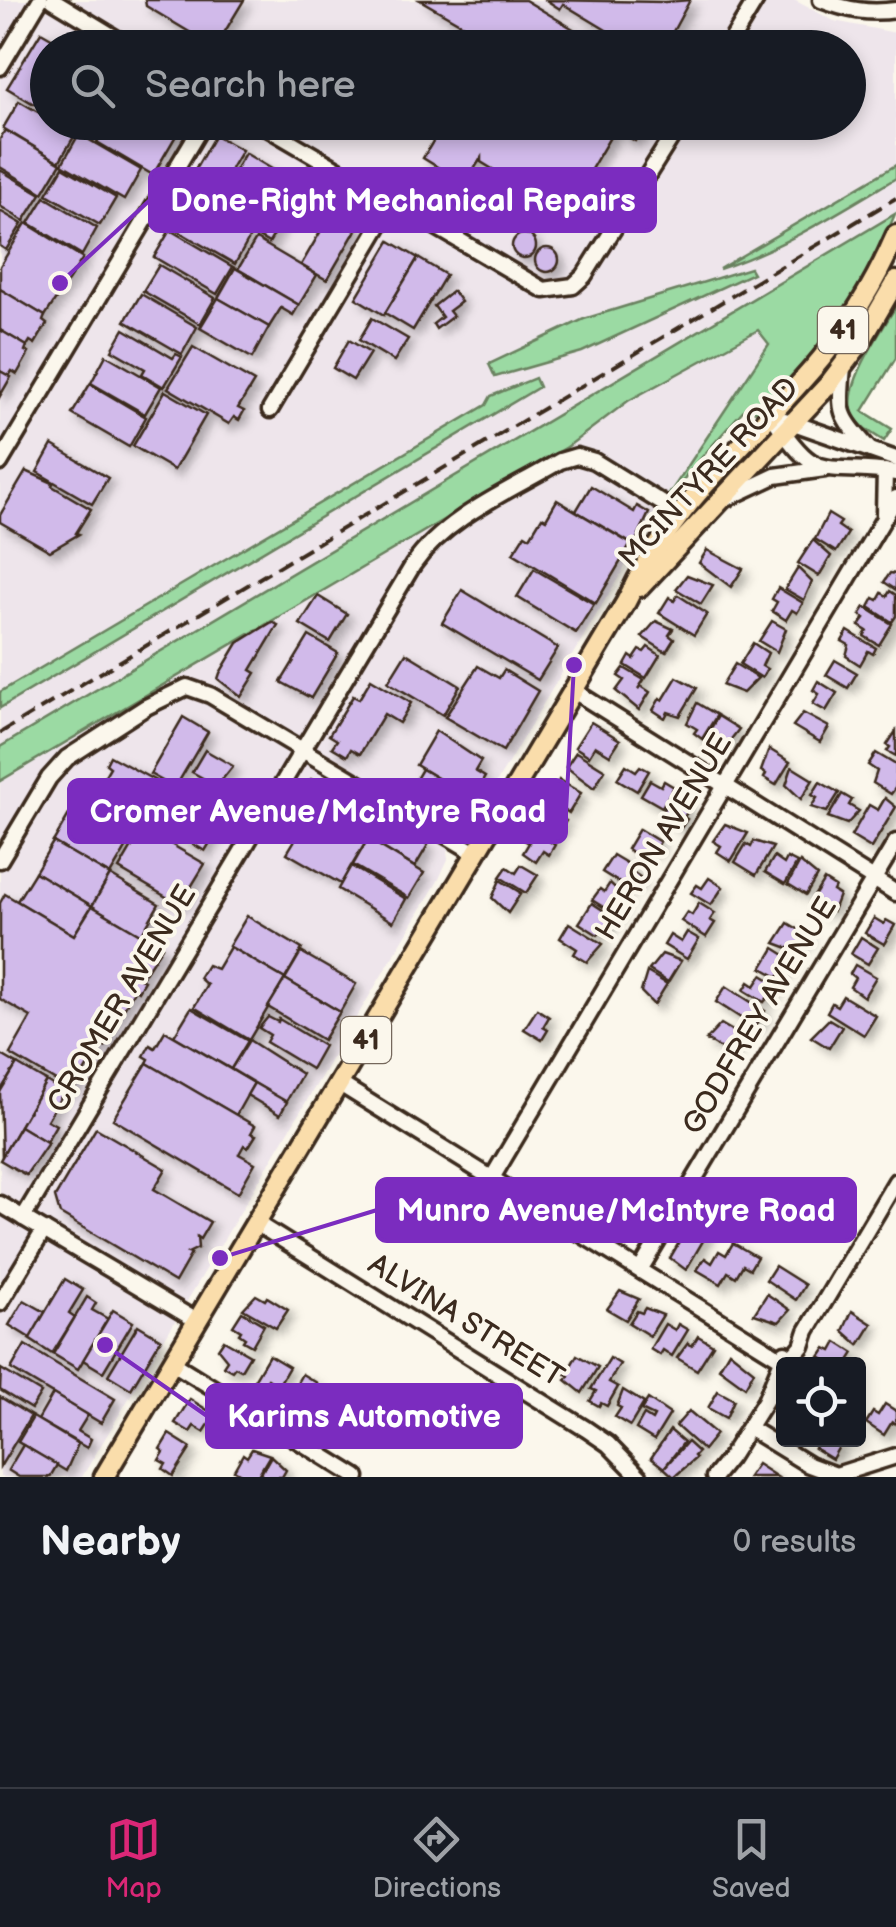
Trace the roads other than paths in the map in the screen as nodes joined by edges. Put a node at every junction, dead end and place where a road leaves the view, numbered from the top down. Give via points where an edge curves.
1 (40, 0) edge
2 (53, 0) edge
3 (756, 0) edge
4 (822, 0) edge
5 (896, 10) edge
6 (878, 13) junction
7 (896, 21) edge
8 (102, 30) edge
9 (738, 30) edge
10 (0, 67) edge
11 (193, 140) edge
12 (288, 140) edge
13 (670, 140) edge
14 (393, 203) junction
15 (896, 235) edge
16 (896, 281) edge
17 (843, 366) junction
18 (270, 410) dead end
19 (771, 414) junction
20 (788, 428) junction
21 (871, 451) junction
22 (896, 459) edge
23 (0, 463) edge
24 (826, 469) junction
25 (891, 472) edge
26 (896, 498) edge
27 (714, 504) junction
28 (678, 513) junction
29 (882, 524) junction
30 (626, 602) junction
31 (574, 691) junction
32 (303, 751) junction
33 (726, 786) junction
34 (896, 842) edge
35 (477, 854) junction
36 (0, 860) edge
37 (874, 879) junction
38 (896, 893) edge
39 (340, 1084) junction
40 (492, 1178) junction
41 (896, 1181) edge
42 (0, 1204) edge
43 (23, 1218) junction
44 (256, 1222) junction
45 (44, 1230) junction
46 (640, 1270) junction
47 (0, 1303) edge
48 (197, 1322) junction
49 (792, 1357) edge
50 (776, 1360) edge
51 (173, 1363) junction
52 (776, 1380) edge
53 (749, 1428) junction
54 (896, 1456) edge
55 (836, 1476) edge
56 (104, 1477) edge
57 (357, 1477) edge
58 (640, 1477) edge
59 (714, 1477) edge

1 - 10 street
2 - 8 street
3 - 9 street
4 - 6 street
5 - 6 street
6 - 7 street
11 - 23 street
12 - 14 street
13 - 14 street via 593,265 573,286 532,285
14 - 18 street
15 - 19 main road, MCINTYRE ROAD / 41 via 834,342
16 - 17 main road, MCINTYRE ROAD / 41
17 - 20 main road, MCINTYRE ROAD / 41
17 - 21 street via 842,416
19 - 20 street
19 - 28 main road, MCINTYRE ROAD / 41
20 - 21 street
20 - 24 street via 801,456
20 - 27 main road, MCINTYRE ROAD / 41
21 - 22 street
24 - 25 street
24 - 27 street via 771,477
25 - 29 street, HERON AVENUE
26 - 29 street, HERON AVENUE
27 - 30 main road, MCINTYRE ROAD / 41
28 - 30 main road, MCINTYRE ROAD / 41
28 - 32 street, CROMER AVENUE via 577,456 450,526 413,564
29 - 33 street, HERON AVENUE
30 - 31 main road, MCINTYRE ROAD / 41
31 - 33 street
31 - 35 main road, MCINTYRE ROAD / 41
32 - 35 street
32 - 36 street via 195,688 174,691 67,758
32 - 43 street, CROMER AVENUE
33 - 37 street
33 - 40 street, HERON AVENUE
34 - 37 street, GODFREY AVENUE
35 - 39 main road, MCINTYRE ROAD / 41
37 - 38 street
37 - 46 street, GODFREY AVENUE
39 - 40 street
39 - 44 main road, MCINTYRE ROAD / 41
40 - 46 street
41 - 49 street
42 - 43 street
43 - 45 street
44 - 48 main road, MCINTYRE ROAD / 41
44 - 58 street, ALVINA STREET via 586,1428
45 - 47 street
45 - 48 street
46 - 50 street
48 - 51 main road, MCINTYRE ROAD / 41
51 - 56 main road, MCINTYRE ROAD / 41
51 - 57 street
52 - 53 street
53 - 55 street
53 - 59 street
54 - 55 street

